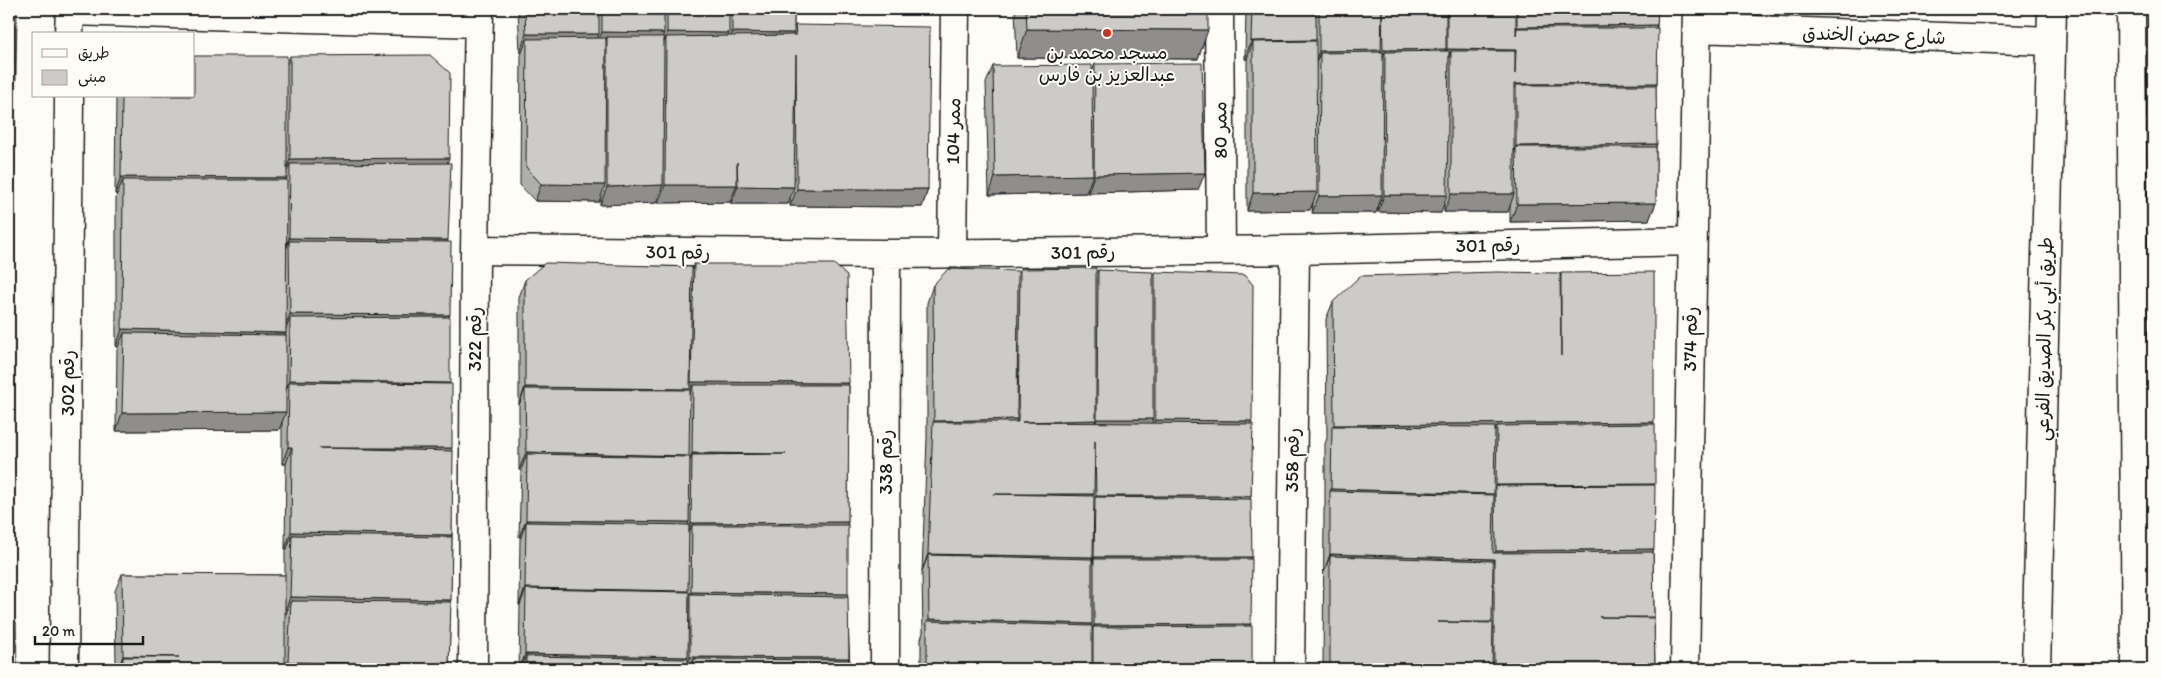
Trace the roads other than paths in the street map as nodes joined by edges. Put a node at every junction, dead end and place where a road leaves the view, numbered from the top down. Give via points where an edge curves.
1 (954, 9) edge
2 (1218, 9) edge
3 (2052, 9) edge
4 (2131, 9) edge
5 (479, 16) edge
6 (70, 18) edge
7 (1697, 18) edge
8 (2050, 41) junction
9 (69, 98) edge
10 (1692, 241) junction
11 (475, 250) junction
12 (1295, 250) junction
13 (1221, 251) junction
14 (886, 254) junction
15 (952, 254) junction
16 (64, 669) edge
17 (472, 669) edge
18 (885, 669) edge
19 (1290, 669) edge
20 (1686, 669) edge
21 (2036, 669) edge
22 (2136, 669) edge

1 - 15 street, ممر 104
2 - 13 street, ممر 80
3 - 8 street, طريق أبي بكر الصديق الفرعي
4 - 22 street
5 - 6 street
5 - 11 street, رقم 322
7 - 8 street, شارع حصن الخندق
7 - 10 street, رقم 374
8 - 21 street, طريق أبي بكر الصديق الفرعي
9 - 16 street, رقم 302
10 - 12 street, رقم 301
10 - 20 street, رقم 374
11 - 14 street, رقم 301
11 - 17 street, رقم 322
12 - 13 street, رقم 301
12 - 19 street, رقم 358
13 - 15 street, رقم 301
14 - 15 street, رقم 301
14 - 18 street, رقم 338

